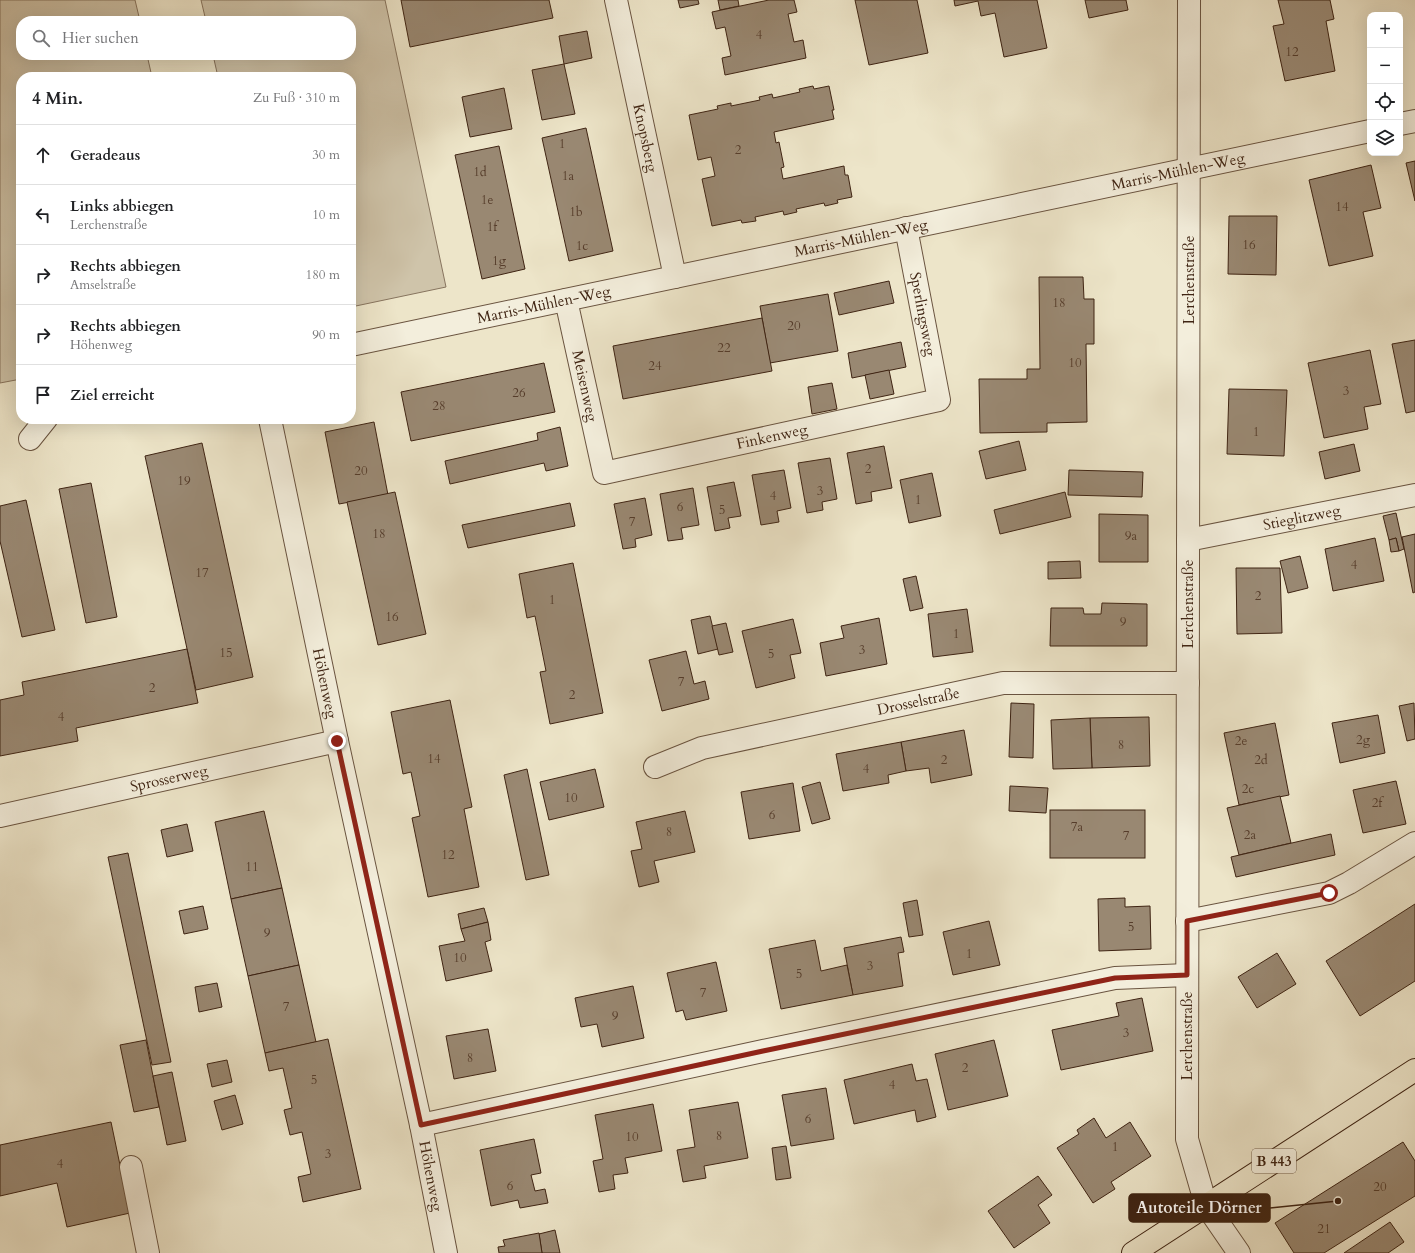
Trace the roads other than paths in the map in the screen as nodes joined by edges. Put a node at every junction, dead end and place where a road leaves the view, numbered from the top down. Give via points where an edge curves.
1 (616, 0) edge
2 (1189, 0) edge
3 (1415, 121) edge
4 (1403, 123) edge
5 (1367, 131) edge
6 (1189, 168) junction
7 (906, 228) junction
8 (675, 277) junction
9 (566, 300) junction
10 (356, 344) edge
11 (939, 400) joint
12 (42, 424) edge
13 (271, 424) edge
14 (30, 439) dead end
15 (604, 473) joint
16 (1415, 495) edge
17 (1188, 540) junction
18 (1188, 683) junction
19 (337, 741) junction
20 (655, 767) dead end
21 (0, 816) edge
22 (1415, 843) edge
23 (1187, 921) junction
24 (1187, 975) junction
25 (1415, 1070) edge
26 (421, 1125) junction
27 (131, 1167) dead end
28 (1206, 1205) junction
29 (148, 1253) edge
30 (446, 1253) edge
31 (1133, 1253) edge
32 (1239, 1253) edge

1 - 8 street, Knopsberg
2 - 6 street, Lerchenstraße
3 - 4 street
5 - 6 street, Marris-Mühlen-Weg
6 - 7 street, Marris-Mühlen-Weg
6 - 17 street, Lerchenstraße
7 - 8 street, Marris-Mühlen-Weg
7 - 11 street, Sperlingsweg
8 - 9 street, Marris-Mühlen-Weg
9 - 10 street, Marris-Mühlen-Weg
9 - 15 street, Meisenweg
11 - 15 street, Finkenweg
12 - 14 street
13 - 19 street, Höhenweg
16 - 17 street, Stieglitzweg
17 - 18 street, Lerchenstraße
18 - 20 street, Drosselstraße via 1003,684 702,748
18 - 23 street, Lerchenstraße
19 - 21 street, Sprosserweg
19 - 26 street, Höhenweg
22 - 23 street via 1329,893
23 - 24 street, Lerchenstraße
24 - 26 street via 1115,978
24 - 28 street, Lerchenstraße via 1187,1139
25 - 28 main road, B 443
26 - 30 street, Höhenweg
27 - 29 street
28 - 31 main road, B 443
28 - 32 street, Lerchenstraße

